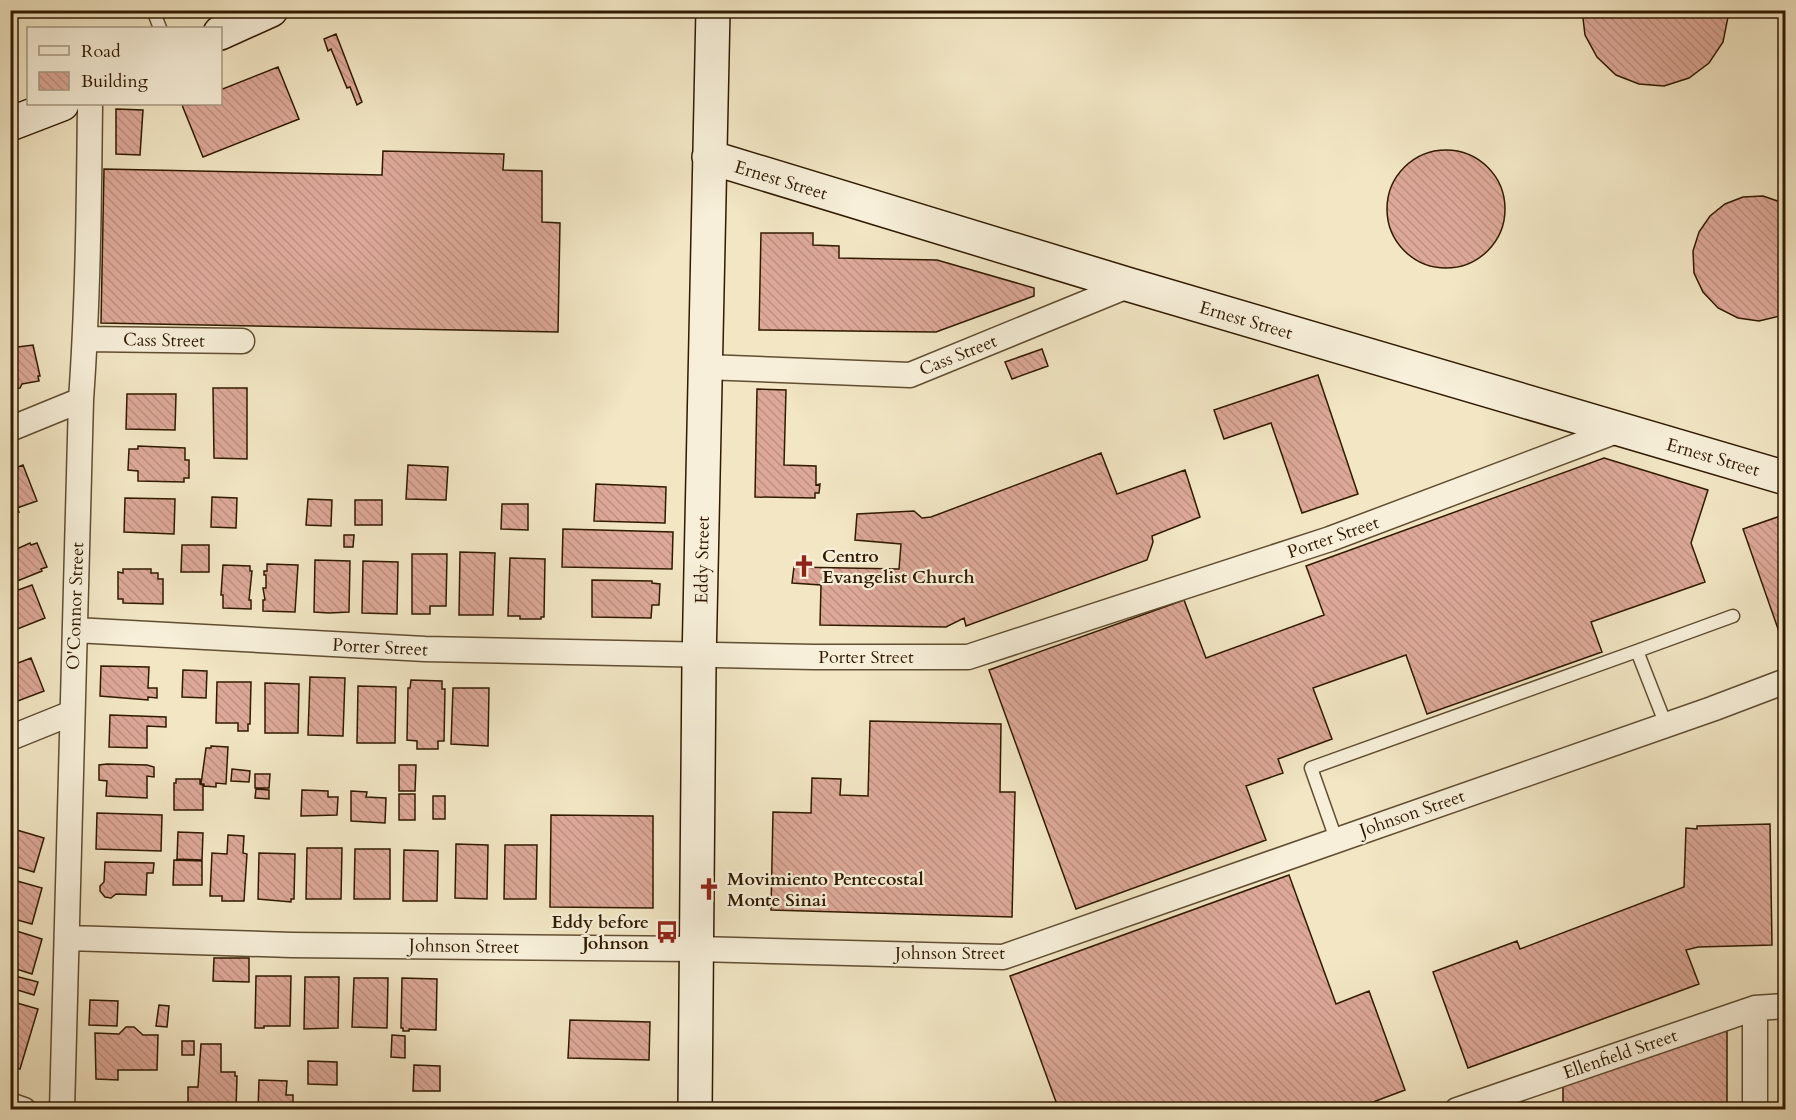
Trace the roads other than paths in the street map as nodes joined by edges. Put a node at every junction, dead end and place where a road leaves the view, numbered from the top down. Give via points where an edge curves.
1 (153, 10) edge
2 (271, 10) edge
3 (712, 10) edge
4 (160, 27) edge
5 (222, 32) edge
6 (59, 105) edge
7 (90, 105) edge
8 (10, 124) edge
9 (709, 158) junction
10 (1130, 285) junction
11 (85, 339) junction
12 (242, 341) dead end
13 (704, 367) junction
14 (81, 400) junction
15 (10, 429) edge
16 (1619, 430) junction
17 (1785, 478) edge
18 (1733, 616) dead end
19 (75, 630) junction
20 (1636, 651) junction
21 (700, 655) junction
22 (1785, 681) edge
23 (72, 713) junction
24 (1666, 725) junction
25 (10, 738) edge
26 (1336, 839) junction
27 (68, 938) junction
28 (697, 949) junction
29 (1785, 1006) edge
30 (1755, 1008) junction
31 (10, 1105) edge
32 (24, 1110) edge
33 (62, 1110) edge
34 (696, 1110) edge
35 (1457, 1110) edge
36 (1755, 1110) edge

1 - 4 lane
2 - 5 street
3 - 9 street, Eddy Street
6 - 8 street
7 - 11 street, O'Connor Street
9 - 10 street, Ernest Street
9 - 13 street, Eddy Street
10 - 13 street, Cass Street via 910,375
10 - 16 street, Ernest Street
11 - 12 street, Cass Street
11 - 14 street, O'Connor Street
13 - 21 street, Eddy Street
14 - 15 street
14 - 19 street, O'Connor Street
16 - 17 street, Ernest Street
16 - 21 street, Porter Street via 1330,539 968,657
18 - 20 lane
19 - 21 street, Porter Street via 424,650
19 - 23 street, O'Connor Street
20 - 24 lane
20 - 26 lane via 1311,768
21 - 28 street, Eddy Street
22 - 24 street, Johnson Street
23 - 25 street
23 - 27 street, O'Connor Street
24 - 26 street, Johnson Street
26 - 28 street, Johnson Street via 1003,957
27 - 28 street, Johnson Street via 292,945
27 - 33 street, O'Connor Street
28 - 34 street, Eddy Street
29 - 30 street, Ellenfield Street
30 - 35 street, Ellenfield Street
30 - 36 street
31 - 32 street

